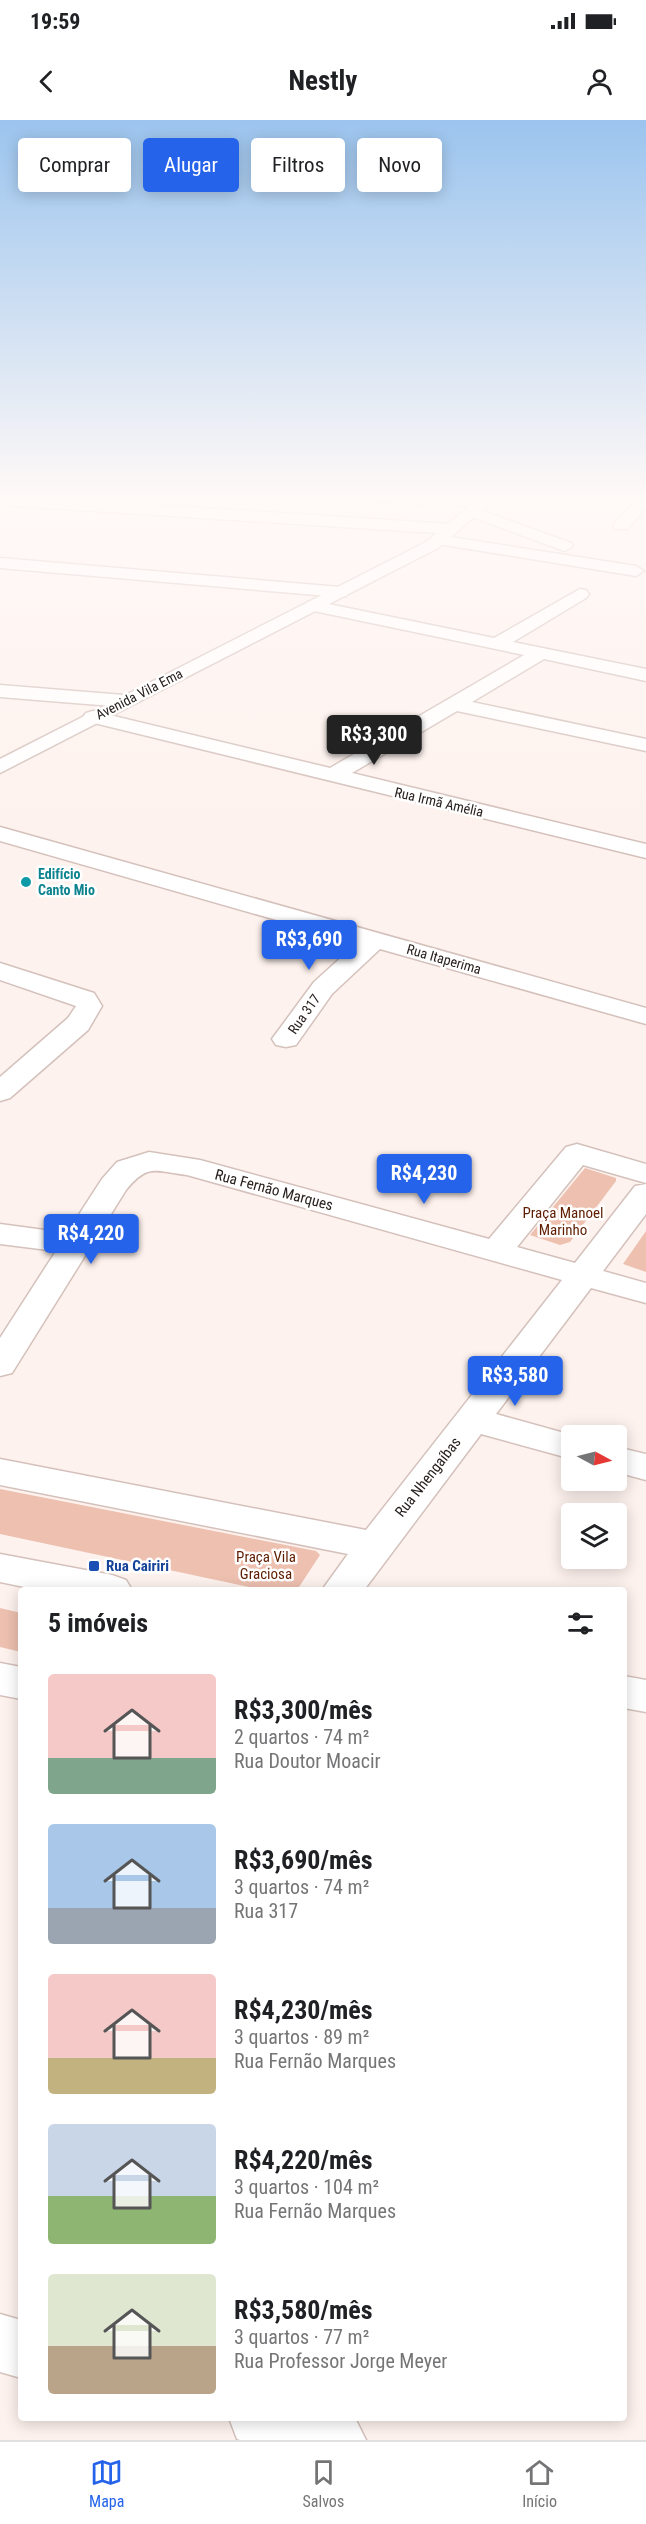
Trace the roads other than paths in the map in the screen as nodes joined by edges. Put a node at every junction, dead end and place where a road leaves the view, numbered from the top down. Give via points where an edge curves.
1 (321, 602) edge
2 (566, 602) edge
3 (314, 606) junction
4 (498, 643) junction
5 (541, 653) junction
6 (646, 675) edge
7 (0, 692) edge
8 (125, 701) junction
9 (452, 704) junction
10 (93, 717) junction
11 (646, 745) edge
12 (0, 767) edge
13 (332, 776) junction
14 (0, 834) edge
15 (646, 851) edge
16 (375, 940) junction
17 (0, 971) edge
18 (646, 1016) edge
19 (286, 1039) dead end
20 (0, 1092) edge
21 (646, 1174) edge
22 (646, 1193) edge
23 (0, 1233) edge
24 (74, 1244) junction
25 (497, 1251) junction
26 (583, 1275) junction
27 (646, 1293) edge
28 (0, 1365) edge
29 (472, 1420) junction
30 (561, 1444) edge
31 (627, 1462) edge
32 (646, 1467) edge
33 (0, 1472) edge
34 (375, 1546) junction
35 (0, 1568) edge
36 (97, 1587) edge
37 (344, 1587) edge
38 (0, 1679) edge
39 (18, 1682) edge
40 (627, 1693) edge
41 (646, 1696) edge
42 (0, 2343) edge
43 (18, 2348) edge
44 (269, 2421) edge
45 (336, 2440) edge

1 - 3 street, Avenida Vila Ema
2 - 4 street
3 - 4 street
3 - 8 street, Avenida Vila Ema
4 - 5 street
5 - 6 street
5 - 9 street
7 - 8 street
8 - 10 street, Avenida Vila Ema
9 - 11 street
9 - 13 street
10 - 12 street, Avenida Vila Ema
10 - 13 street, Rua Irmã Amélia
13 - 15 street, Rua Irmã Amélia
14 - 16 street, Rua Itaperima
16 - 18 street, Rua Itaperima
16 - 19 street, Rua 317 via 314,997
17 - 20 street via 85,999 89,1006 78,1024
21 - 25 street via 577,1153
22 - 26 street, Rua Nhengaíbas
23 - 24 street
24 - 25 street, Rua Fernão Marques via 128,1168 149,1161 189,1166
24 - 28 street, Rua Fernão Marques
25 - 26 street, Rua Fernão Marques
26 - 27 street, Rua Fernão Marques
26 - 29 street, Rua Nhengaíbas
29 - 30 street
29 - 34 street, Rua Nhengaíbas
31 - 32 street
33 - 34 street
34 - 37 street, Rua Nhengaíbas
35 - 36 street
38 - 39 street
40 - 41 street
42 - 43 street
44 - 45 street

